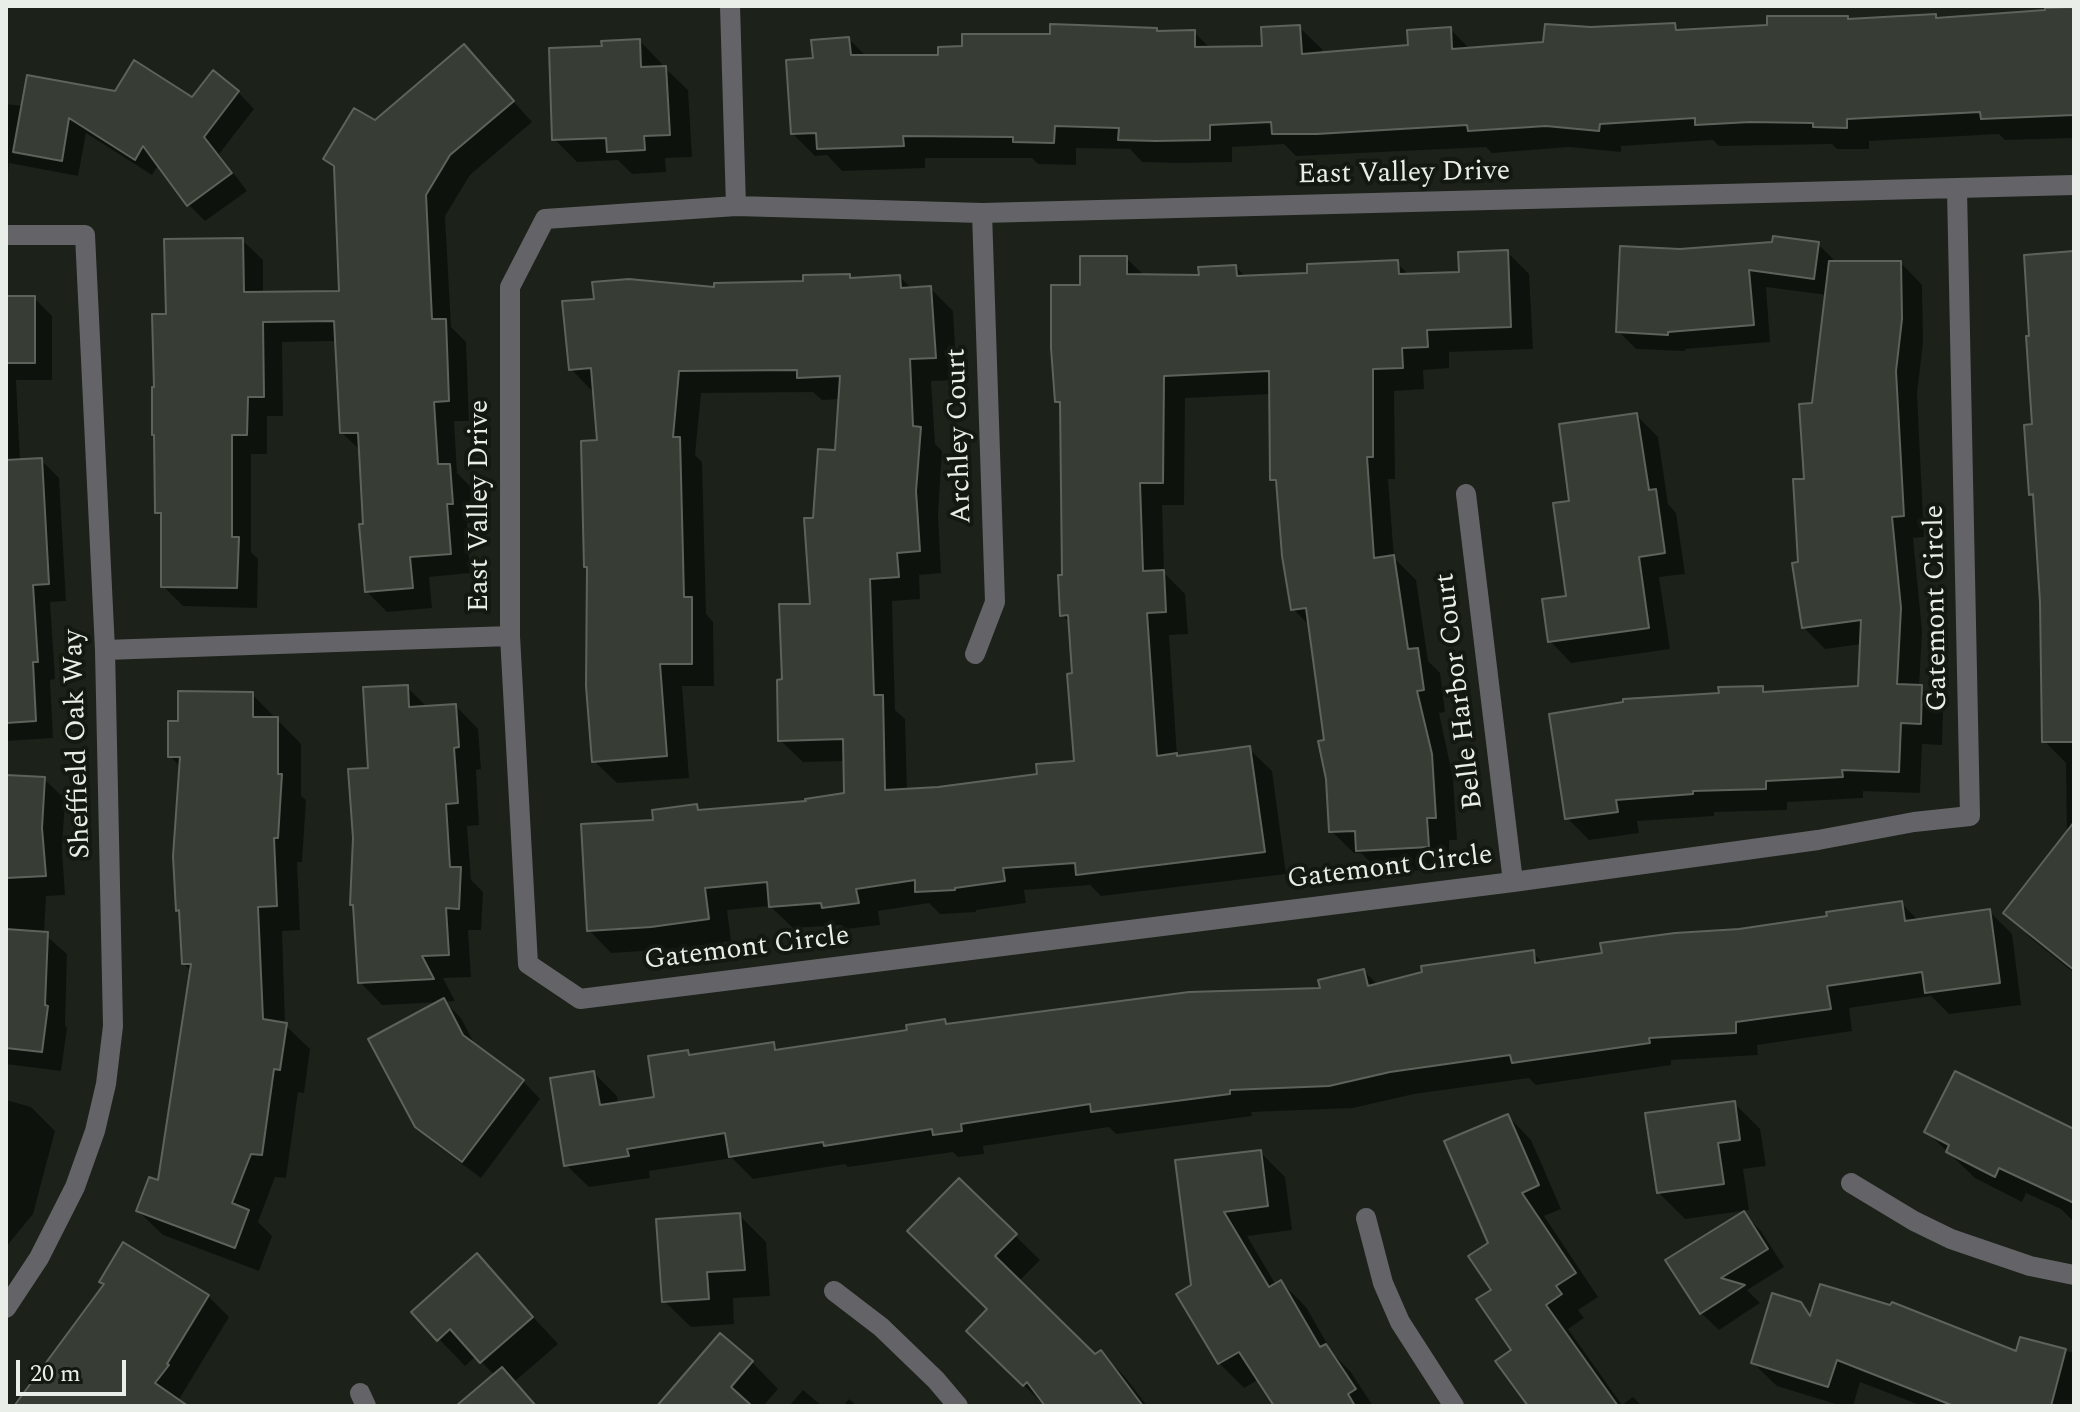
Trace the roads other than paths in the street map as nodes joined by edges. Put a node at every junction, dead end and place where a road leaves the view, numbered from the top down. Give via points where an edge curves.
1 (730, 6) edge
2 (2074, 185) edge
3 (1957, 189) junction
4 (736, 206) junction
5 (982, 213) junction
6 (6, 235) edge
7 (1466, 494) dead end
8 (510, 636) junction
9 (105, 650) junction
10 (975, 654) dead end
11 (1513, 882) junction
12 (1851, 1183) dead end
13 (1366, 1218) dead end
14 (2074, 1275) edge
15 (834, 1291) dead end
16 (6, 1308) edge
17 (958, 1406) edge
18 (1454, 1406) edge

1 - 4 street
2 - 3 street, East Valley Drive
3 - 5 street, East Valley Drive
3 - 11 street, Gatemont Circle via 1970,816
4 - 5 street, East Valley Drive
4 - 8 street, East Valley Drive via 545,219 510,287
5 - 10 street, Archley Court via 995,602
6 - 9 street, Sheffield Oak Way via 85,235
7 - 11 street, Belle Harbor Court
8 - 9 street, East Valley Drive
8 - 11 street, Gatemont Circle via 528,964 580,999
9 - 16 street, Sheffield Oak Way via 113,1013 106,1084 75,1187
12 - 14 street via 1951,1239
13 - 18 street via 1383,1283 1400,1322
15 - 17 street via 881,1327

